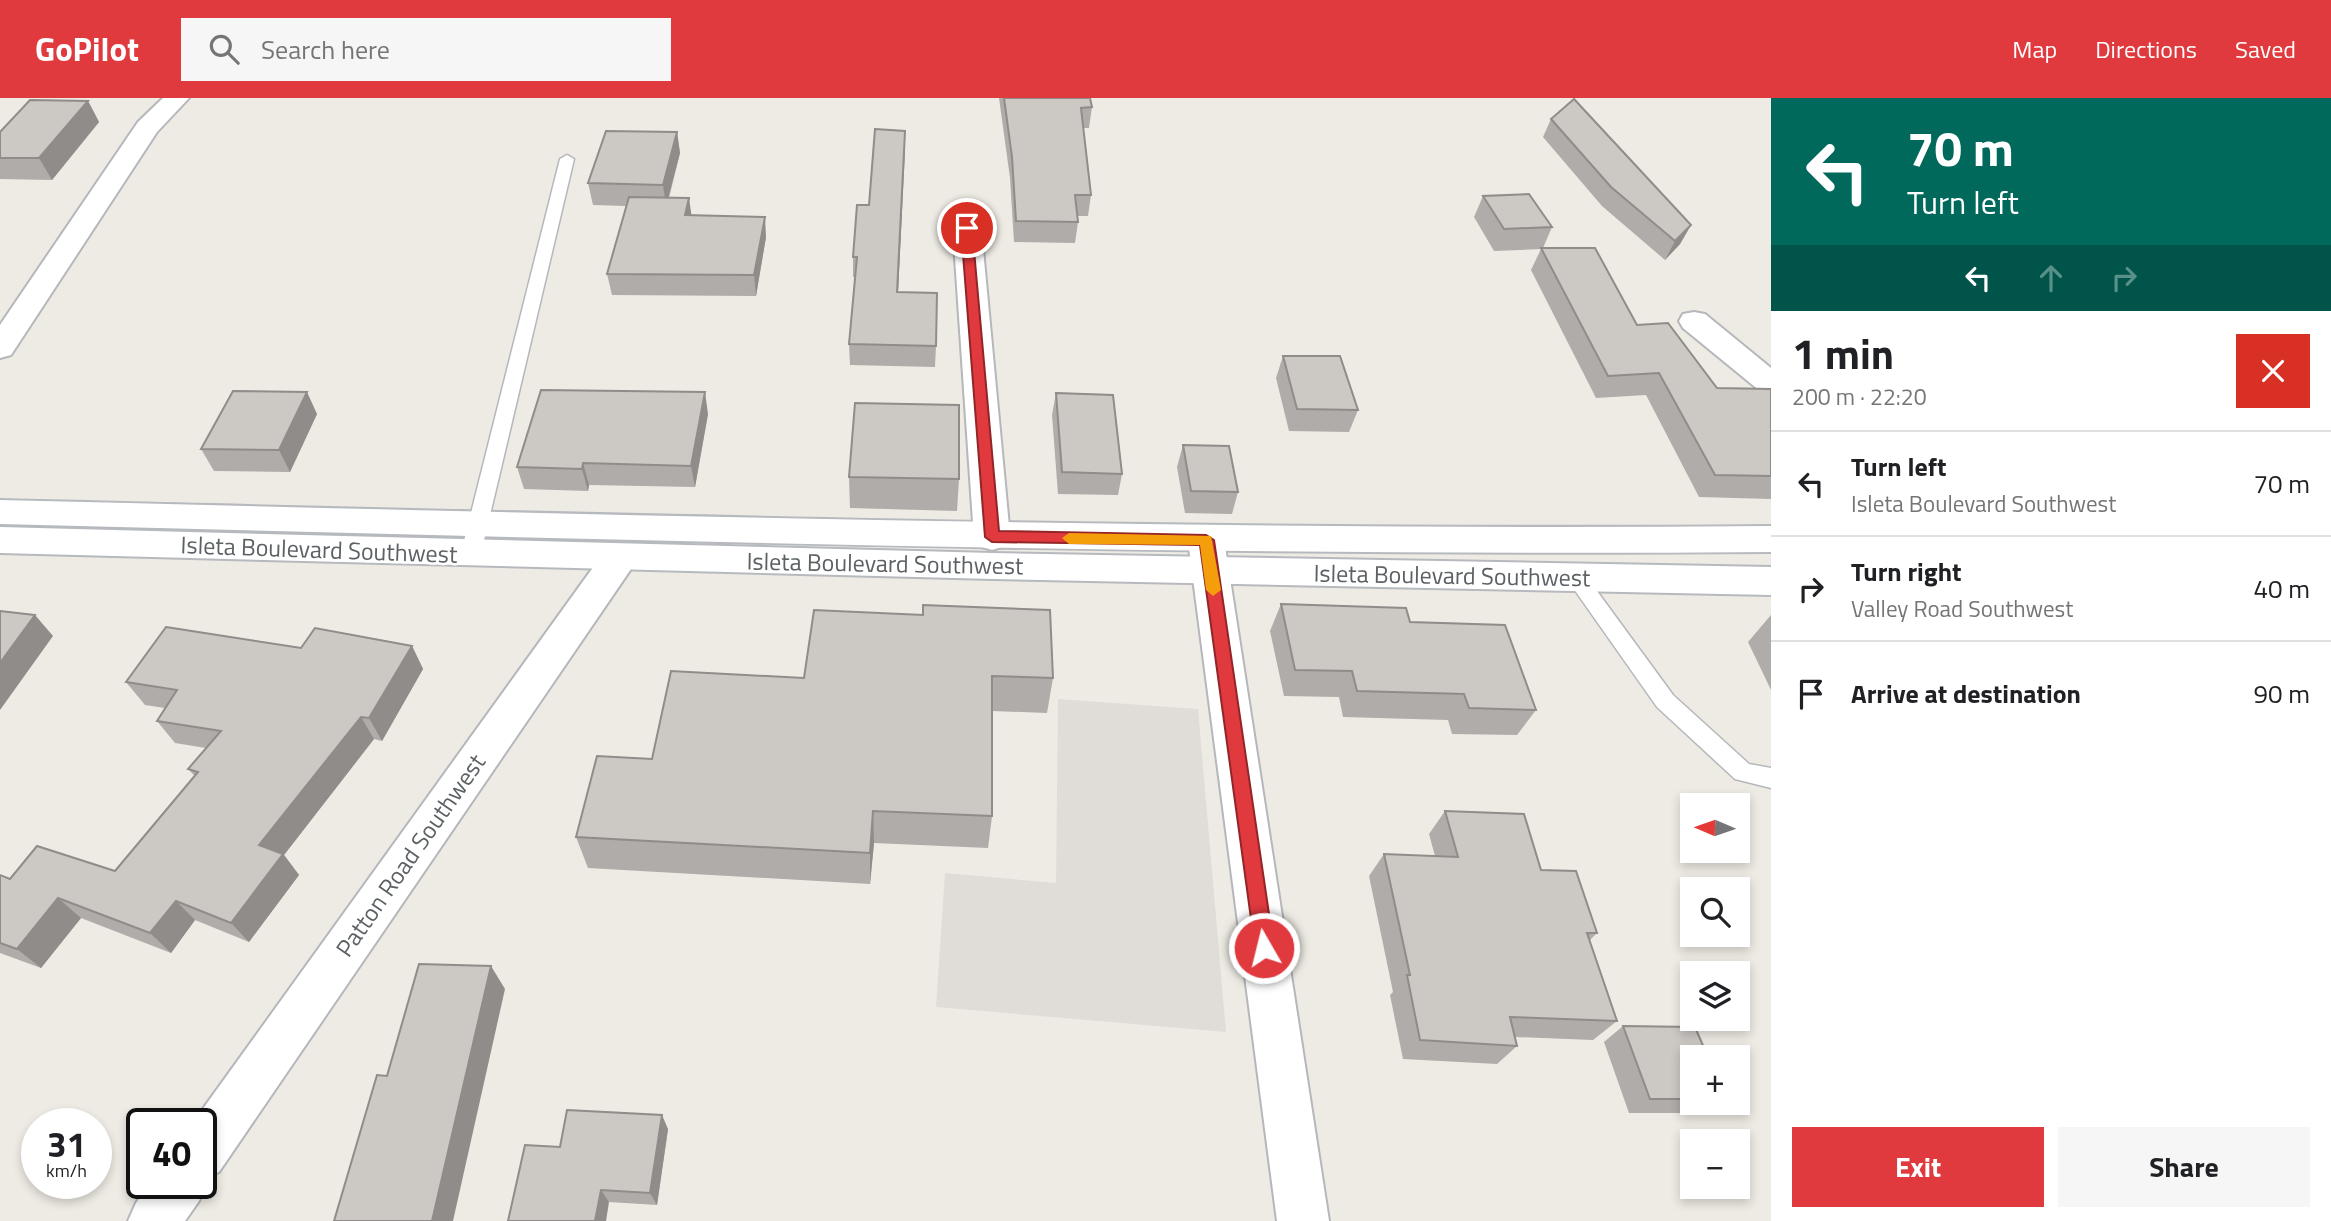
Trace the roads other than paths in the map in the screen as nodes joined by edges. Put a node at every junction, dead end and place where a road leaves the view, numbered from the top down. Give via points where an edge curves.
1 (177, 98) edge
2 (567, 159) dead end
3 (967, 228) dead end
4 (1695, 321) dead end
5 (0, 348) edge
6 (1771, 384) edge
7 (0, 512) edge
8 (992, 537) junction
9 (475, 538) junction
10 (1771, 539) edge
11 (0, 540) edge
12 (1208, 555) junction
13 (620, 557) junction
14 (1576, 577) junction
15 (1771, 582) edge
16 (1771, 778) edge
17 (217, 1131) edge
18 (170, 1199) edge
19 (154, 1221) edge
20 (1303, 1221) edge

1 - 5 main road via 147,127
2 - 9 lane
3 - 8 main road
4 - 6 main road
7 - 9 main road, Isleta Boulevard Southwest
8 - 9 main road, Isleta Boulevard Southwest
8 - 12 main road, Isleta Boulevard Southwest
9 - 11 main road, Isleta Boulevard Southwest
9 - 13 main road, Isleta Boulevard Southwest
10 - 12 main road, Isleta Boulevard Southwest
12 - 13 main road, Isleta Boulevard Southwest
12 - 14 main road, Isleta Boulevard Southwest
12 - 20 main road
13 - 17 main road, Patton Road Southwest
14 - 15 main road, Isleta Boulevard Southwest
14 - 16 lane via 1664,701 1743,772
18 - 19 main road

